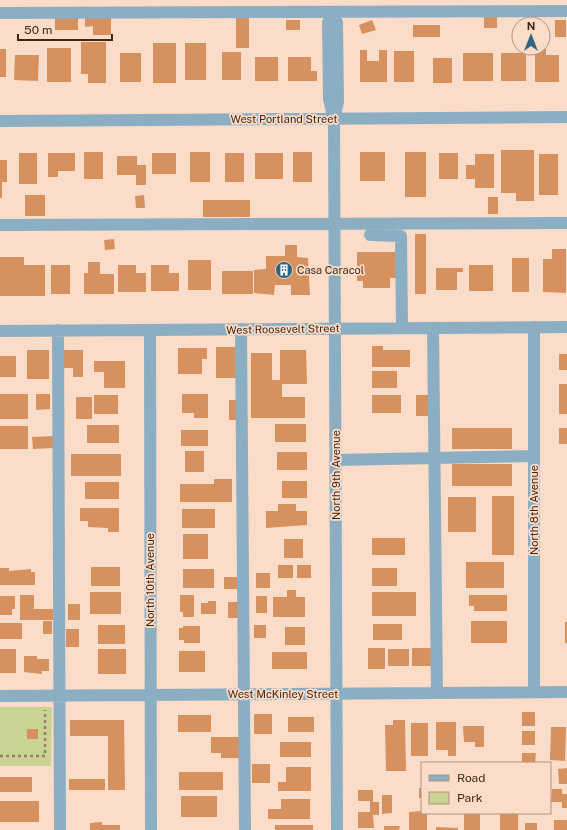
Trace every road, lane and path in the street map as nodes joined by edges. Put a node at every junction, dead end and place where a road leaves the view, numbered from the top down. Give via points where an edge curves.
1 (567, 11) edge
2 (0, 13) edge
3 (333, 22) dead end
4 (567, 117) edge
5 (334, 119) junction
6 (0, 121) edge
7 (335, 223) junction
8 (567, 223) edge
9 (0, 225) edge
10 (370, 235) dead end
11 (534, 327) junction
12 (335, 328) junction
13 (402, 328) junction
14 (433, 328) junction
15 (567, 328) edge
16 (241, 329) junction
17 (58, 330) junction
18 (150, 330) junction
19 (0, 331) edge
20 (534, 456) junction
21 (434, 458) junction
22 (336, 460) junction
23 (534, 692) junction
24 (567, 692) edge
25 (436, 693) junction
26 (244, 694) junction
27 (337, 694) junction
28 (150, 695) junction
29 (0, 696) edge
30 (59, 696) junction
31 (45, 710) dead end
32 (0, 756) edge
33 (60, 830) edge
34 (151, 830) edge
35 (245, 830) edge
36 (337, 830) edge

1 - 2 street
3 - 5 street, North 9th Avenue via 329,99
4 - 5 street, West Portland Street
5 - 6 street, West Portland Street
5 - 7 street, North 9th Avenue
7 - 8 street
7 - 9 street
7 - 12 street, North 9th Avenue
10 - 13 street via 401,236
11 - 14 street, West Roosevelt Street
11 - 15 street, West Roosevelt Street
11 - 20 street, North 8th Avenue
12 - 13 street, West Roosevelt Street
12 - 16 street, West Roosevelt Street
12 - 22 street, North 9th Avenue
13 - 14 street, West Roosevelt Street
14 - 21 street
16 - 18 street, West Roosevelt Street
16 - 26 street
17 - 18 street, West Roosevelt Street
17 - 19 street, West Roosevelt Street
17 - 30 street
18 - 28 street, North 10th Avenue
20 - 21 street
20 - 23 street, North 8th Avenue
21 - 22 street
21 - 25 street
22 - 27 street, North 9th Avenue
23 - 24 street, West McKinley Street
23 - 25 street, West McKinley Street
25 - 27 street, West McKinley Street
26 - 27 street, West McKinley Street
26 - 28 street, West McKinley Street
26 - 35 street
27 - 36 street, North 9th Avenue
28 - 30 street, West McKinley Street
28 - 34 street, North 10th Avenue
29 - 30 street, West McKinley Street
30 - 33 street
31 - 32 path via 45,756

